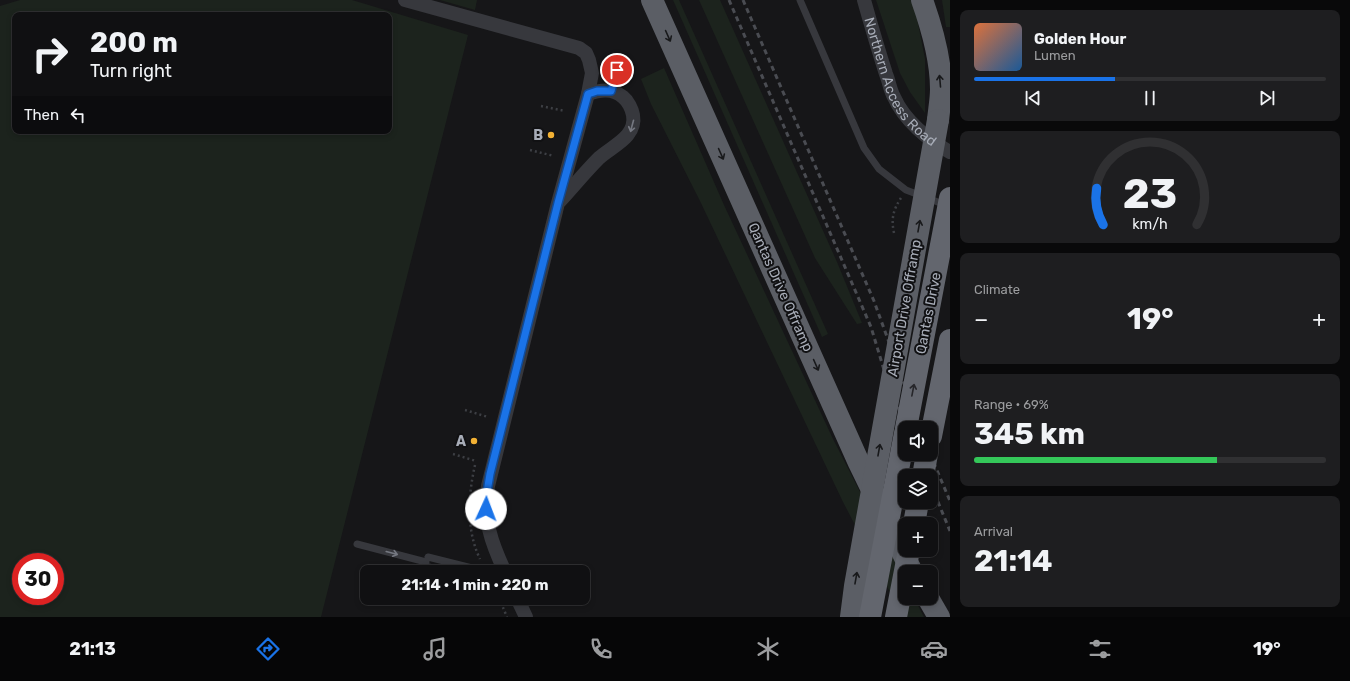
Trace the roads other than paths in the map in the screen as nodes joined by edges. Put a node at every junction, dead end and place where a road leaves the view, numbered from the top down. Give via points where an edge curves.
1 (405, 0) edge
2 (652, 0) edge
3 (800, 0) edge
4 (864, 0) edge
5 (922, 0) edge
6 (620, 59) dead end
7 (611, 91) junction
8 (588, 94) junction
9 (950, 152) edge
10 (950, 198) edge
11 (558, 203) junction
12 (950, 204) edge
13 (950, 340) edge
14 (907, 421) edge
15 (934, 421) edge
16 (900, 461) edge
17 (357, 544) dead end
18 (908, 557) edge
19 (426, 562) junction
20 (433, 565) edge
21 (445, 565) edge
22 (502, 565) edge
23 (909, 565) edge
24 (520, 605) edge
25 (932, 605) edge
26 (526, 617) edge
27 (851, 617) edge
28 (870, 617) edge
29 (896, 617) edge
30 (939, 617) edge

1 - 8 street via 579,48 586,53 592,73
2 -> 23 highway, Qantas Drive Offramp via 860,463
3 - 12 lane via 864,148 879,169 906,190 943,204
4 - 9 street, Northern Access Road via 894,98 917,129
27 -> 5 highway, Airport Drive Offramp, bridge via 938,120 941,89 937,52
6 - 7 lane
7 - 8 street
7 -> 11 street via 623,97 631,107 634,120 632,128 629,134 596,162
8 - 11 street
14 -> 10 highway, Qantas Drive, bridge
11 - 22 street via 488,486 486,509 490,534
13 - 15 highway, Qantas Drive
16 - 28 highway, bridge
17 -> 19 lane
18 - 29 highway, bridge
19 - 20 lane
19 - 21 lane
24 - 26 street
25 - 30 highway

